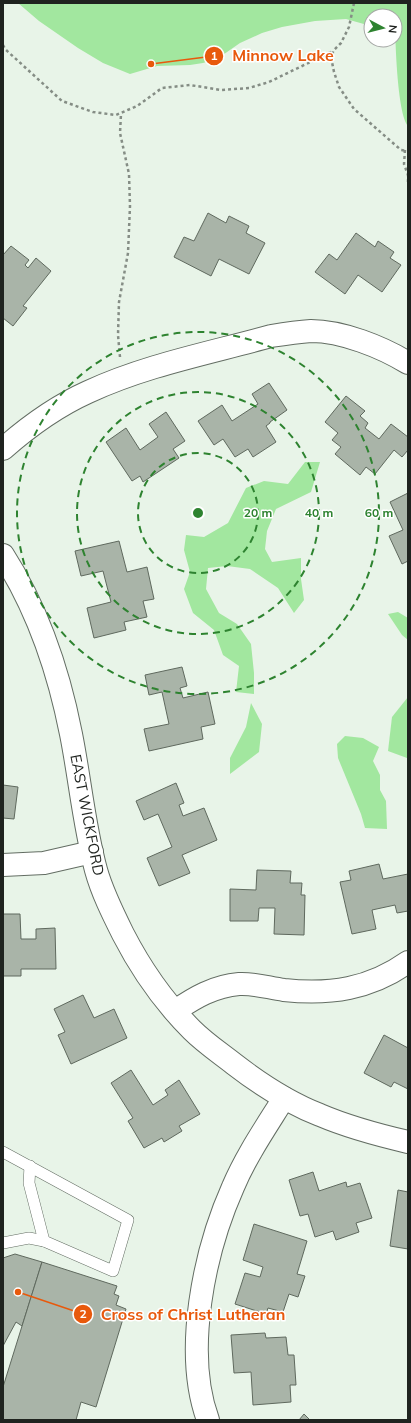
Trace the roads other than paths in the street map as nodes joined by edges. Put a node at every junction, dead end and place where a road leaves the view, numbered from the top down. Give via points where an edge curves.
1 (408, 363) edge
2 (3, 449) edge
3 (3, 555) edge
4 (92, 852) junction
5 (3, 866) edge
6 (408, 962) edge
7 (175, 1011) junction
8 (284, 1098) junction
9 (408, 1142) edge
10 (3, 1152) edge
11 (30, 1166) junction
12 (44, 1241) junction
13 (3, 1243) edge
14 (208, 1420) edge

1 - 2 street via 376,347 334,334 312,331 271,336 148,370 90,391 58,408 17,436
3 - 4 street, EAST WICKFORD via 32,609 58,679
4 - 5 street via 44,862
4 - 7 street, EAST WICKFORD via 96,872 130,948 148,978
6 - 7 street via 377,980 337,991 282,990 238,984 219,988 195,998
7 - 8 street, EAST WICKFORD via 193,1031 216,1050
8 - 9 street, EAST WICKFORD via 346,1125
8 - 14 street via 233,1187 209,1258 201,1295 197,1358 199,1386
10 - 11 lane
11 - 12 lane via 28,1184
11 - 12 lane via 128,1220 112,1271
12 - 13 lane via 29,1238

